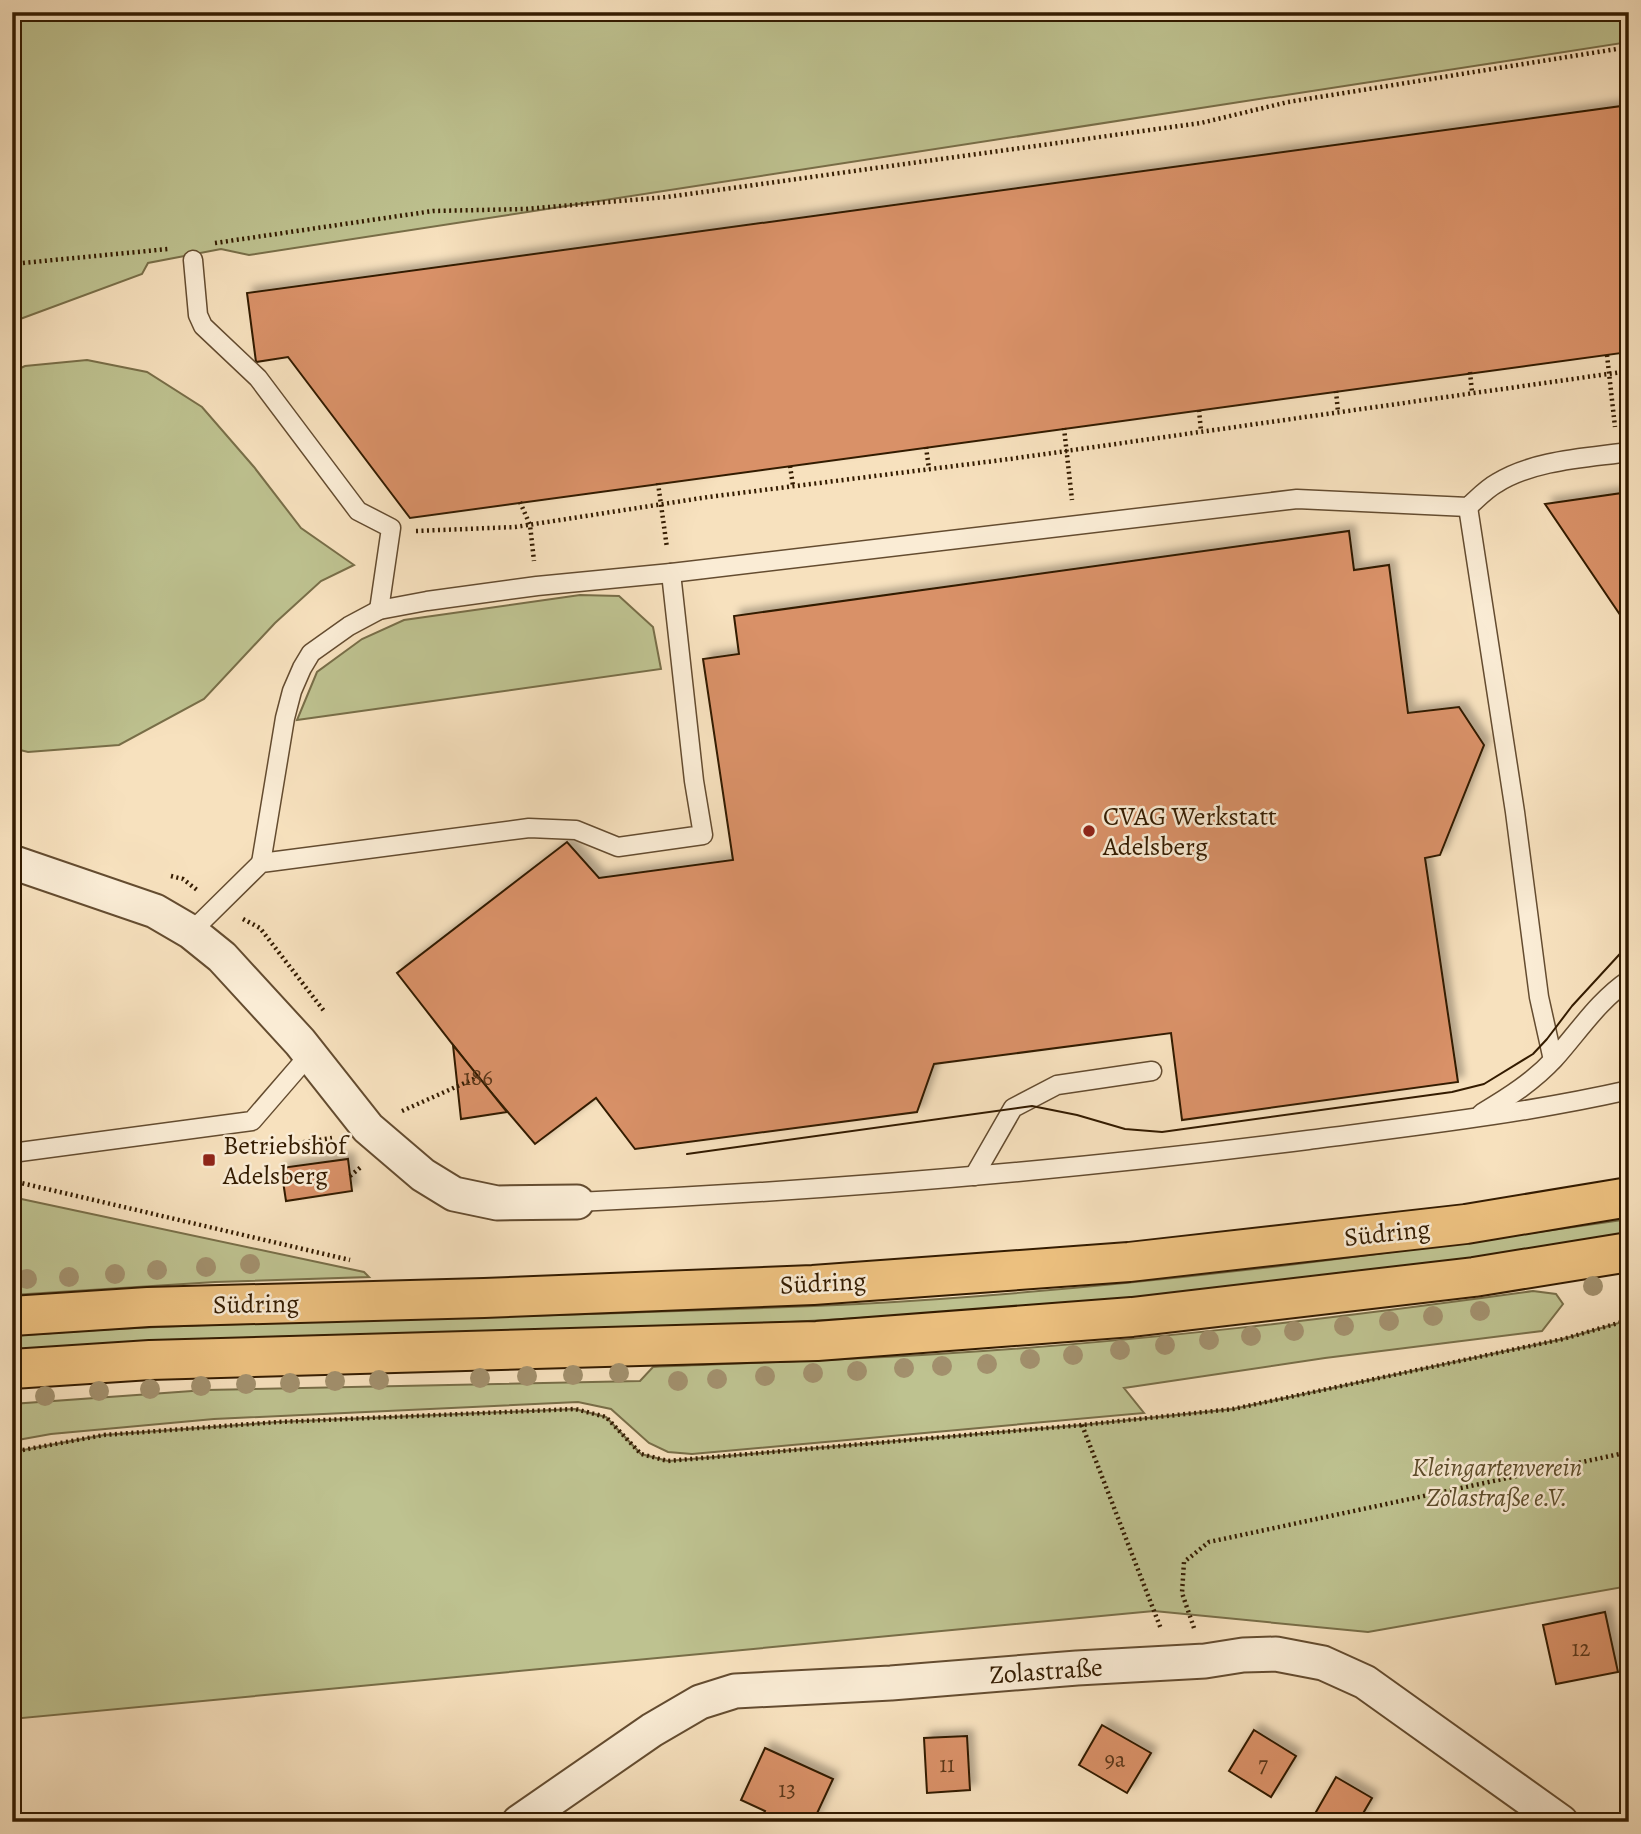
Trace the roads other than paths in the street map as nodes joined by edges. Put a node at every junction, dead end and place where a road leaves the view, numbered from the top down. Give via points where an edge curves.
1 (193, 260) dead end
2 (1623, 453) edge
3 (1468, 507) junction
4 (671, 573) junction
5 (379, 610) junction
6 (12, 862) edge
7 (261, 863) junction
8 (191, 932) junction
9 (1629, 980) edge
10 (309, 1055) junction
11 (1553, 1060) junction
12 (1152, 1071) dead end
13 (1629, 1090) edge
14 (1473, 1118) junction
15 (12, 1153) edge
16 (974, 1176) junction
17 (1629, 1197) edge
18 (577, 1202) joint
19 (1629, 1252) edge
20 (12, 1316) edge
21 (12, 1369) edge
22 (519, 1822) edge
23 (1561, 1822) edge

1 - 5 lane via 203,326 258,378 358,511 391,528
2 - 3 lane via 1520,472 1496,483
3 - 4 lane via 1297,499
3 - 11 lane via 1539,997
4 - 5 lane via 537,586
4 - 7 lane via 703,835 618,847 576,830 529,828
5 - 7 lane via 311,653 302,668 285,718
6 - 8 street via 155,911
7 - 8 lane
8 - 10 street via 222,957
9 - 11 lane via 1613,990
10 - 15 lane via 252,1121
10 - 18 street via 368,1128 423,1175 454,1194 496,1203
11 - 14 lane via 1522,1088
12 - 16 lane via 1057,1085 1013,1108
13 - 14 lane
14 - 16 lane via 1157,1160
16 - 18 lane
17 - 20 main road, Südring via 1466,1224 1129,1262 813,1285 148,1307
19 - 21 main road, Südring via 1474,1277 1132,1317 817,1341 163,1360
22 - 23 street, Zolastraße via 652,1731 700,1702 734,1691 1276,1654 1338,1668 1365,1682

